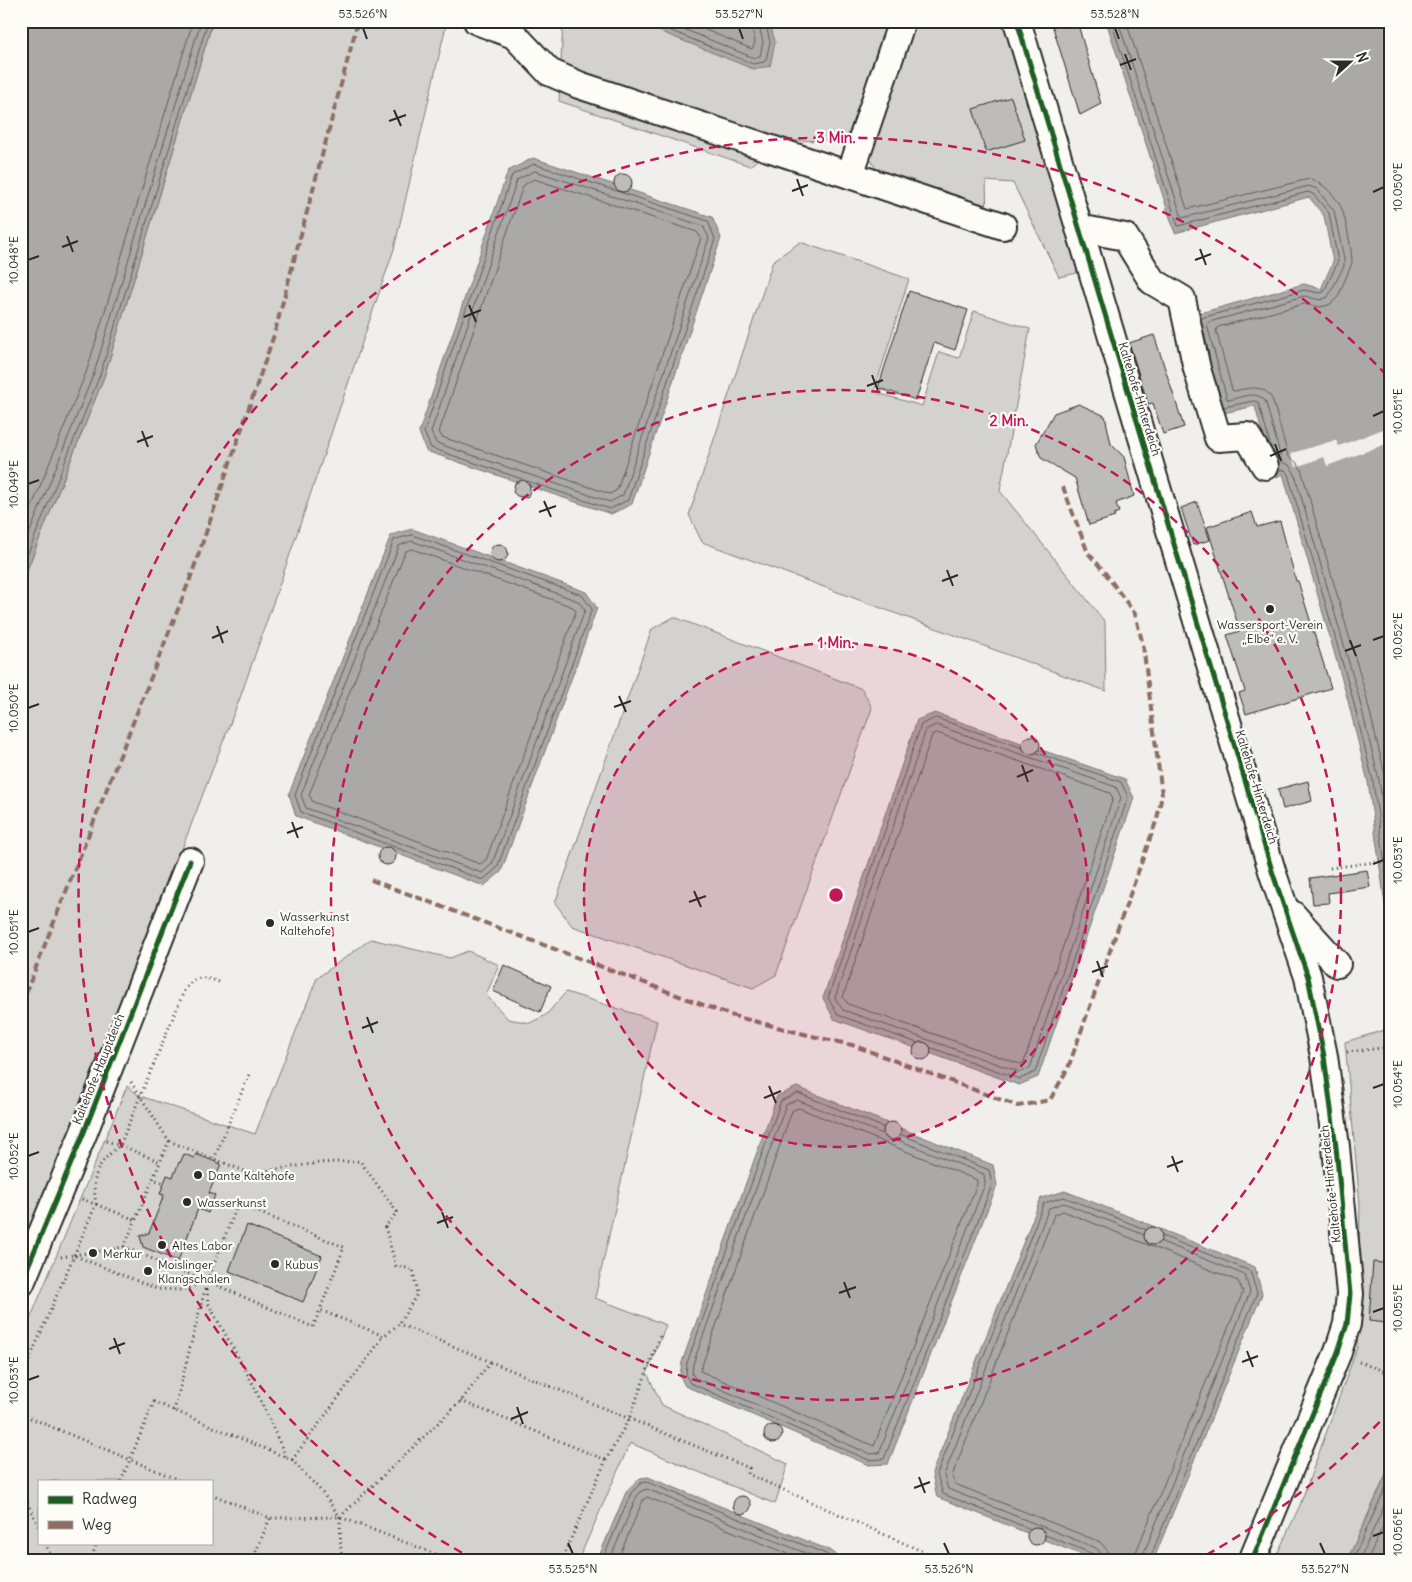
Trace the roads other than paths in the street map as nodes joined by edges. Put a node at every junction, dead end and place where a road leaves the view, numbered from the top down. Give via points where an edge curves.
1 (476, 21) edge
2 (902, 21) edge
3 (1017, 21) edge
4 (850, 175) junction
5 (1003, 226) dead end
6 (1079, 228) junction
7 (1265, 466) dead end
8 (190, 861) dead end
9 (1285, 906) junction
10 (1338, 964) dead end
11 (21, 1283) edge
12 (1252, 1561) edge

1 - 4 street via 514,35 549,72 579,85
2 - 4 street
3 - 6 street, Kaltehofe-Hinterdeich
4 - 5 street
6 - 7 street via 1125,237 1152,280 1182,299 1197,369 1218,438 1247,436
6 - 9 street, Kaltehofe-Hinterdeich
8 - 11 street, Kaltehofe-Hauptdeich
9 - 10 street
9 - 12 street, Kaltehofe-Hinterdeich via 1308,977 1324,1056 1350,1294 1347,1324 1338,1352

